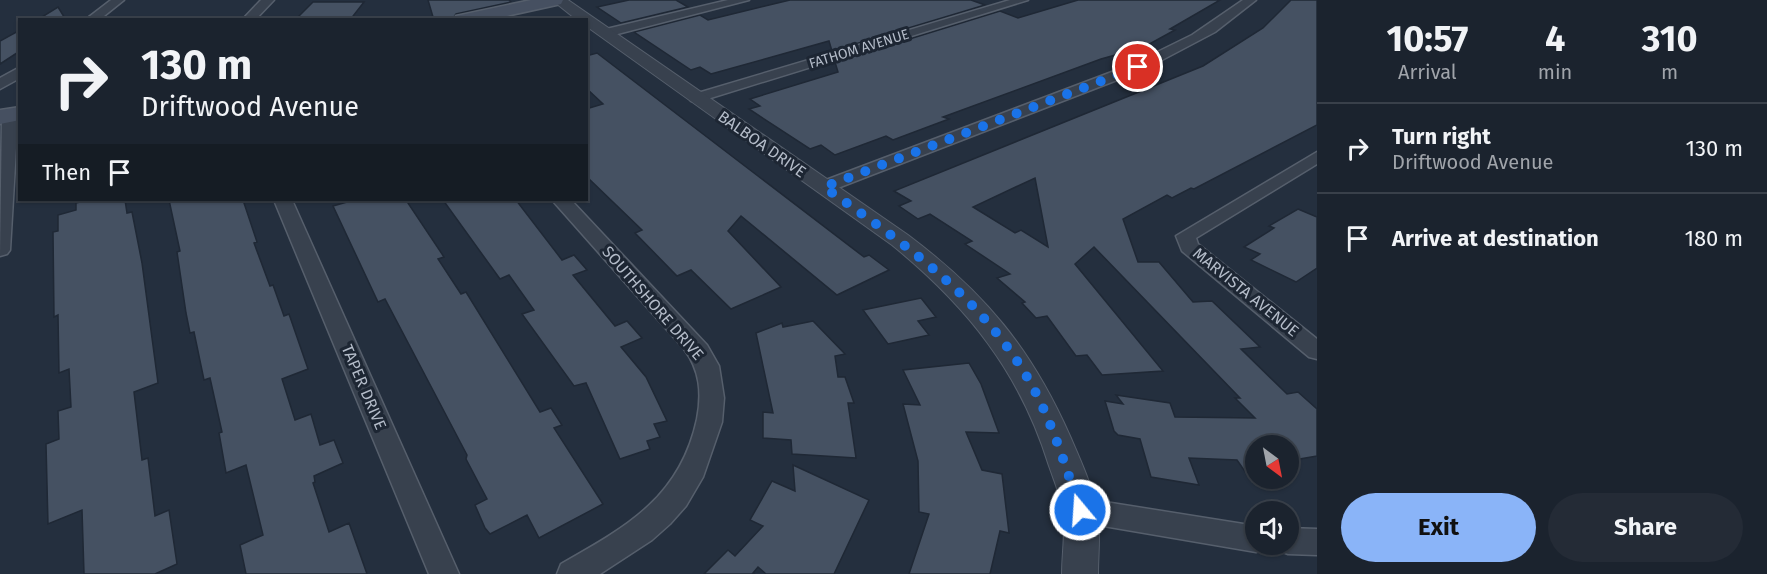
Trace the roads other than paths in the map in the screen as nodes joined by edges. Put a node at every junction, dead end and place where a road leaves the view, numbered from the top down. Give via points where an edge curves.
1 (118, 0) edge
2 (268, 0) edge
3 (557, 0) edge
4 (743, 0) edge
5 (1022, 0) edge
6 (1250, 0) edge
7 (94, 18) edge
8 (250, 18) edge
9 (472, 18) edge
10 (584, 18) edge
11 (588, 21) edge
12 (606, 33) junction
13 (18, 72) edge
14 (0, 85) edge
15 (696, 98) junction
16 (10, 115) edge
17 (1317, 157) edge
18 (824, 187) junction
19 (283, 201) edge
20 (562, 201) edge
21 (0, 250) edge
22 (1317, 351) edge
23 (1080, 510) junction
24 (1245, 537) edge
25 (1299, 541) edge
26 (1317, 542) edge
27 (444, 574) edge
28 (572, 574) edge
29 (1080, 574) edge

1 - 7 street
2 - 8 street
3 - 9 main road
3 - 10 street, BALBOA DRIVE
4 - 12 street
5 - 15 street, FATHOM AVENUE
6 - 18 street via 1225,22 1138,67
11 - 12 street, BALBOA DRIVE
12 - 15 street, BALBOA DRIVE
13 - 14 street
15 - 18 street, BALBOA DRIVE
16 - 21 street
17 - 22 street, MARVISTA AVENUE via 1186,236 1189,247
18 - 23 street, BALBOA DRIVE via 938,270 980,312 1038,398
19 - 27 street, TAPER DRIVE
20 - 28 street, SOUTHSHORE DRIVE via 683,333 705,361 711,383 711,410 696,466 678,498 649,526
23 - 24 street
23 - 29 street, BALBOA DRIVE
25 - 26 street

